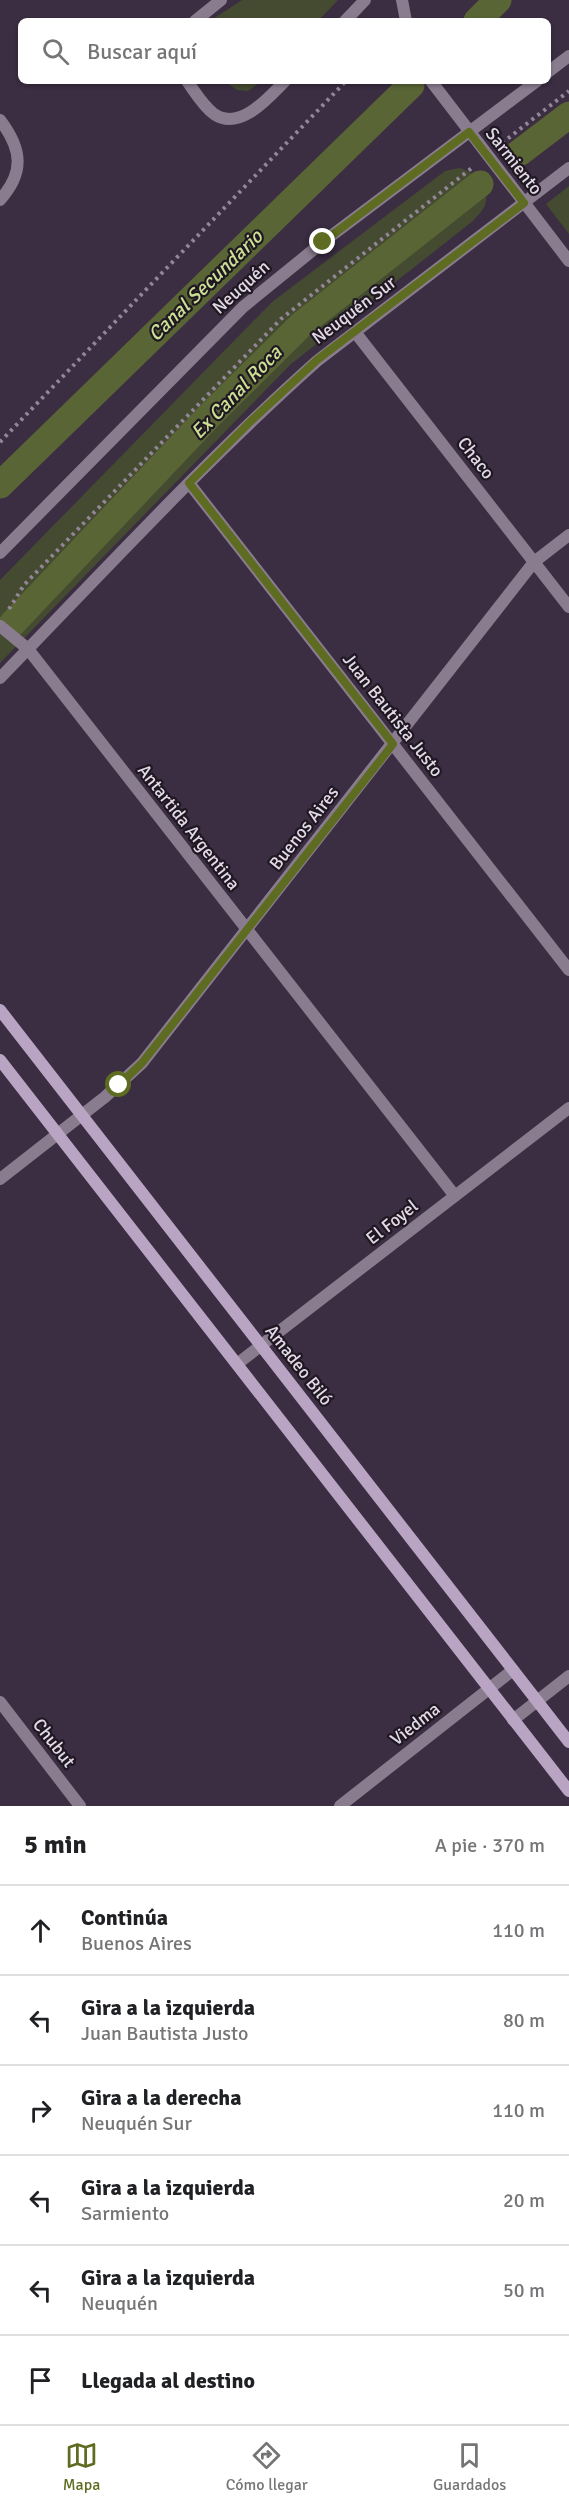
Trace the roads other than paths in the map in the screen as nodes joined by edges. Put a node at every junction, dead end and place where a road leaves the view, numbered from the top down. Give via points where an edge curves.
1 (221, 0) edge
2 (365, 0) edge
3 (402, 0) edge
4 (199, 18) edge
5 (348, 18) edge
6 (405, 18) edge
7 (569, 56) edge
8 (551, 70) edge
9 (189, 84) edge
10 (282, 84) edge
11 (433, 84) edge
12 (533, 84) edge
13 (0, 120) edge
14 (469, 132) junction
15 (569, 168) edge
16 (0, 200) edge
17 (524, 203) junction
18 (569, 261) edge
19 (355, 332) junction
20 (189, 483) junction
21 (569, 535) edge
22 (0, 554) edge
23 (534, 562) junction
24 (569, 607) edge
25 (0, 627) edge
26 (28, 649) junction
27 (0, 678) edge
28 (393, 744) junction
29 (246, 929) junction
30 (569, 970) edge
31 (0, 1010) edge
32 (0, 1060) edge
33 (569, 1108) edge
34 (82, 1115) junction
35 (57, 1134) junction
36 (0, 1179) edge
37 (454, 1196) junction
38 (261, 1346) junction
39 (237, 1364) junction
40 (513, 1670) junction
41 (569, 1676) edge
42 (489, 1689) junction
43 (537, 1701) junction
44 (0, 1702) edge
45 (513, 1720) junction
46 (569, 1742) edge
47 (569, 1791) edge
48 (80, 1806) edge
49 (339, 1806) edge

1 - 4 street
2 - 5 street
3 - 6 street
7 - 8 street
9 - 10 street via 214,114 223,119 245,115
11 - 14 street, Sarmiento
12 - 14 street, Neuquén
13 - 16 street via 16,147 18,163 16,177
14 - 17 street, Sarmiento
14 - 22 street, Neuquén via 243,307
15 - 17 street, Neuquén Sur
17 - 18 street, Sarmiento
17 - 19 street, Neuquén Sur
19 - 20 street, Neuquén Sur via 282,392
19 - 23 street, Chaco
20 - 26 street, Neuquén Sur
20 - 28 street, Juan Bautista Justo
21 - 23 street, Buenos Aires
23 - 24 street, Chaco
23 - 28 street, Buenos Aires
25 - 26 street, Antartida Argentina
26 - 27 street, Neuquén Sur
26 - 29 street, Antartida Argentina
28 - 29 street, Buenos Aires
28 - 30 street, Juan Bautista Justo
29 - 34 street, Buenos Aires via 142,1063
29 - 37 street, Antartida Argentina
31 - 34 main road, Amadeo Biló
32 - 35 main road
33 - 37 street, El Foyel
34 - 35 street, Buenos Aires
34 - 38 main road, Amadeo Biló
35 - 36 street, Buenos Aires
35 - 39 main road
37 - 38 street, El Foyel
38 - 39 street, El Foyel
38 - 40 main road, Amadeo Biló
39 - 42 main road
40 - 42 street, Viedma
40 - 43 main road, Amadeo Biló
41 - 43 street
42 - 45 main road
42 - 49 street, Viedma
43 - 45 street
43 - 46 main road, Amadeo Biló
44 - 48 street, Chubut
45 - 47 main road

